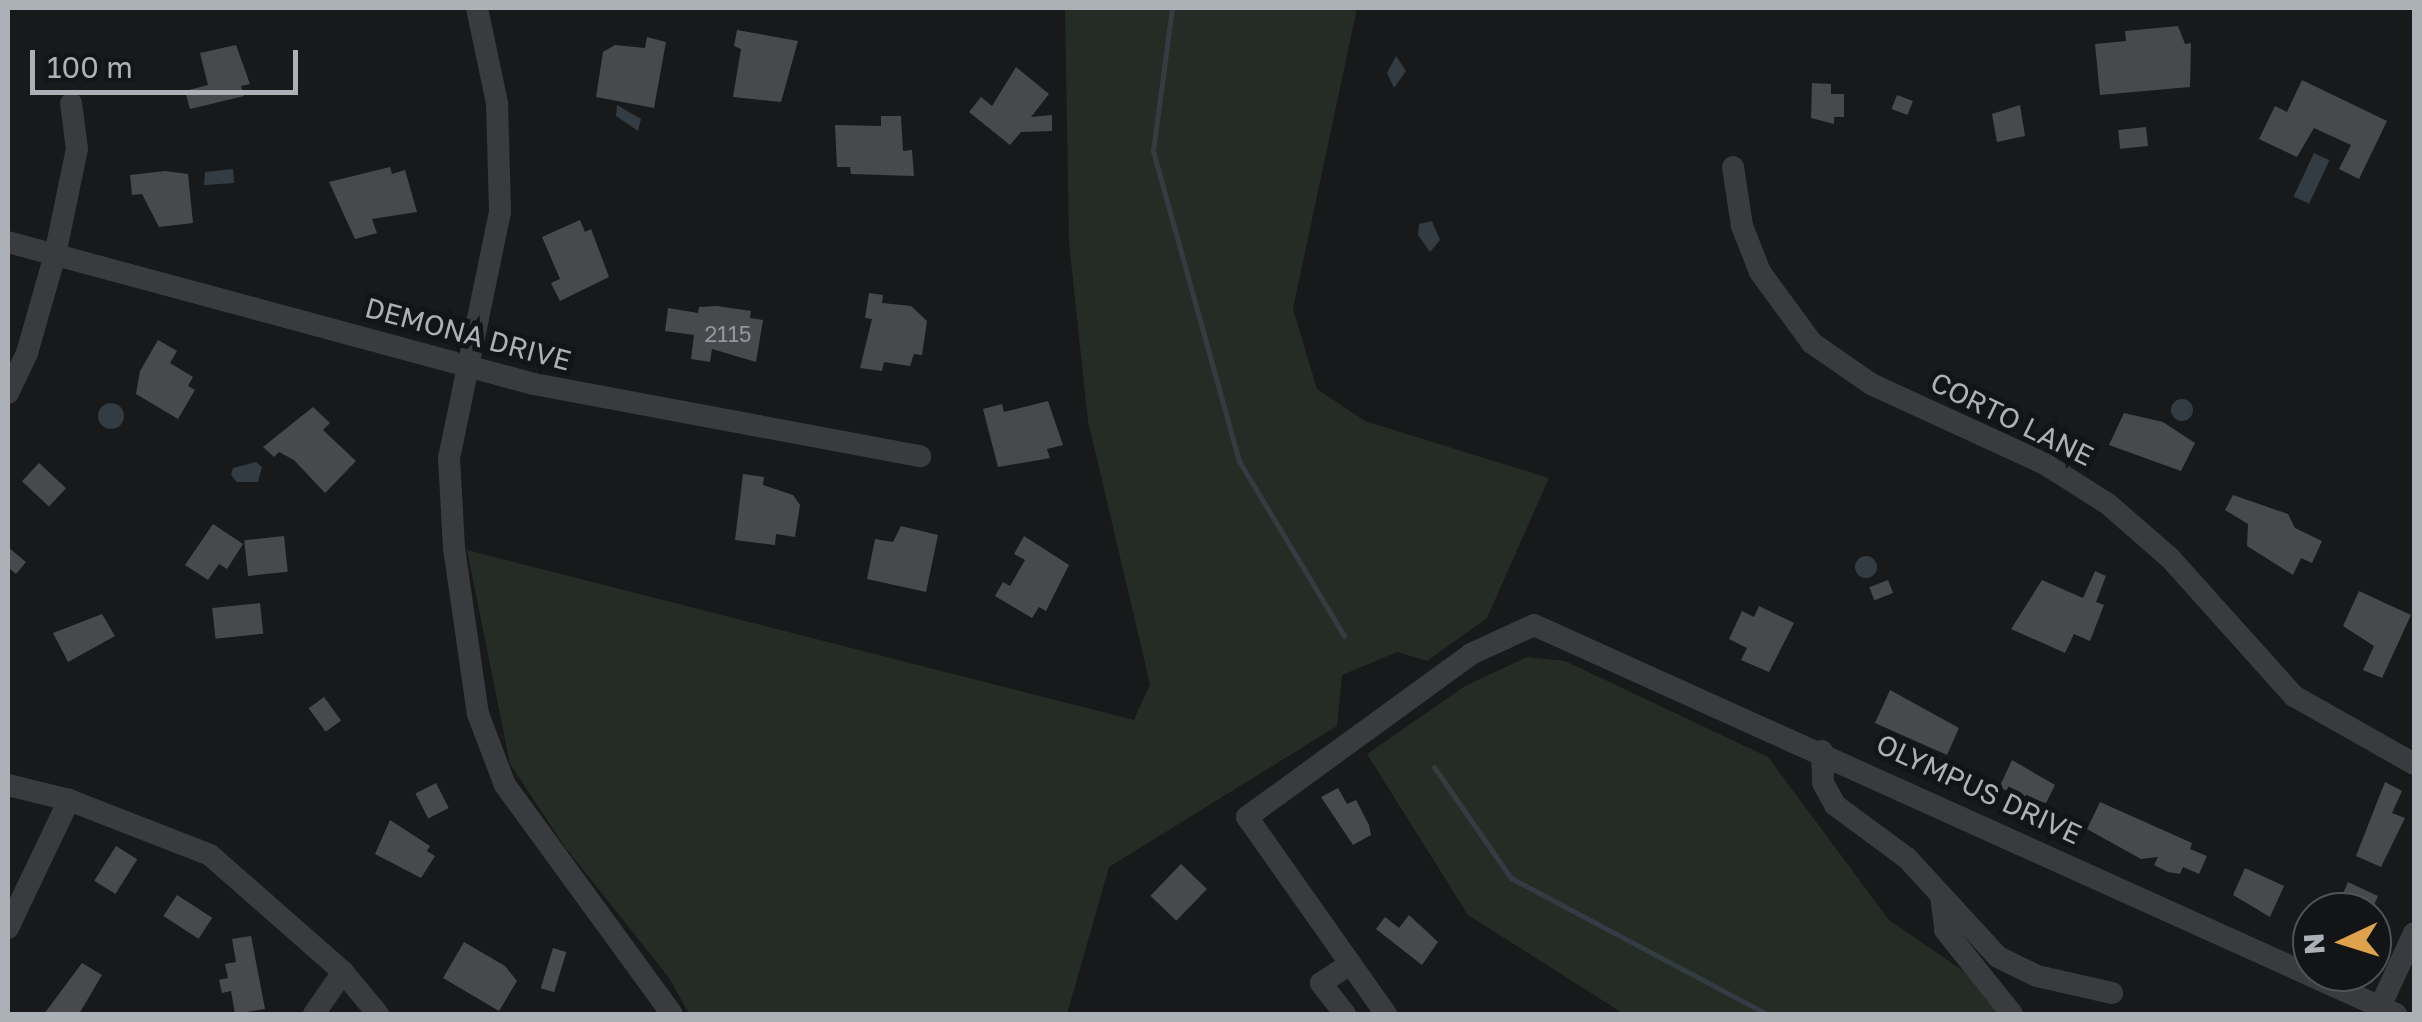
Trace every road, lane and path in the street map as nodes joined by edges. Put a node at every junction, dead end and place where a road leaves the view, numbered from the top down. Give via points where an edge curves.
1 (476, 8) edge
2 (71, 103) dead end
3 (1733, 167) dead end
4 (8, 242) edge
5 (55, 255) junction
6 (467, 365) junction
7 (8, 393) edge
8 (920, 456) dead end
9 (1822, 751) junction
10 (2414, 764) edge
11 (8, 785) edge
12 (68, 800) junction
13 (1941, 895) junction
14 (8, 928) edge
15 (2414, 934) edge
16 (1350, 964) junction
17 (343, 972) junction
18 (2112, 993) dead end
19 (1376, 1011) edge
20 (2388, 1011) edge
21 (314, 1014) edge
22 (378, 1014) edge
23 (672, 1014) edge
24 (1345, 1014) edge
25 (2012, 1014) edge

1 - 6 street via 497,103 500,212 493,269
2 - 5 street via 77,149
3 - 10 street, CORTO LANE via 1742,226 1760,272 1812,342 1871,384 2045,464 2108,504 2170,558 2294,696
4 - 5 street, DEMONA DRIVE
5 - 6 street, DEMONA DRIVE
5 - 7 street via 27,353
6 - 8 street, DEMONA DRIVE via 598,398
6 - 23 street via 452,438 449,498 470,673 487,748 531,826
9 - 13 street via 1822,783 1834,804 1907,858
9 - 16 street, OLYMPUS DRIVE via 1534,625 1471,654 1247,818
9 - 20 street, OLYMPUS DRIVE
11 - 12 street
12 - 14 street
12 - 17 street via 210,855
13 - 18 street via 2012,967
13 - 25 street via 1945,930
15 - 20 street
16 - 19 street
16 - 24 street via 1320,983
17 - 21 street
17 - 22 street

